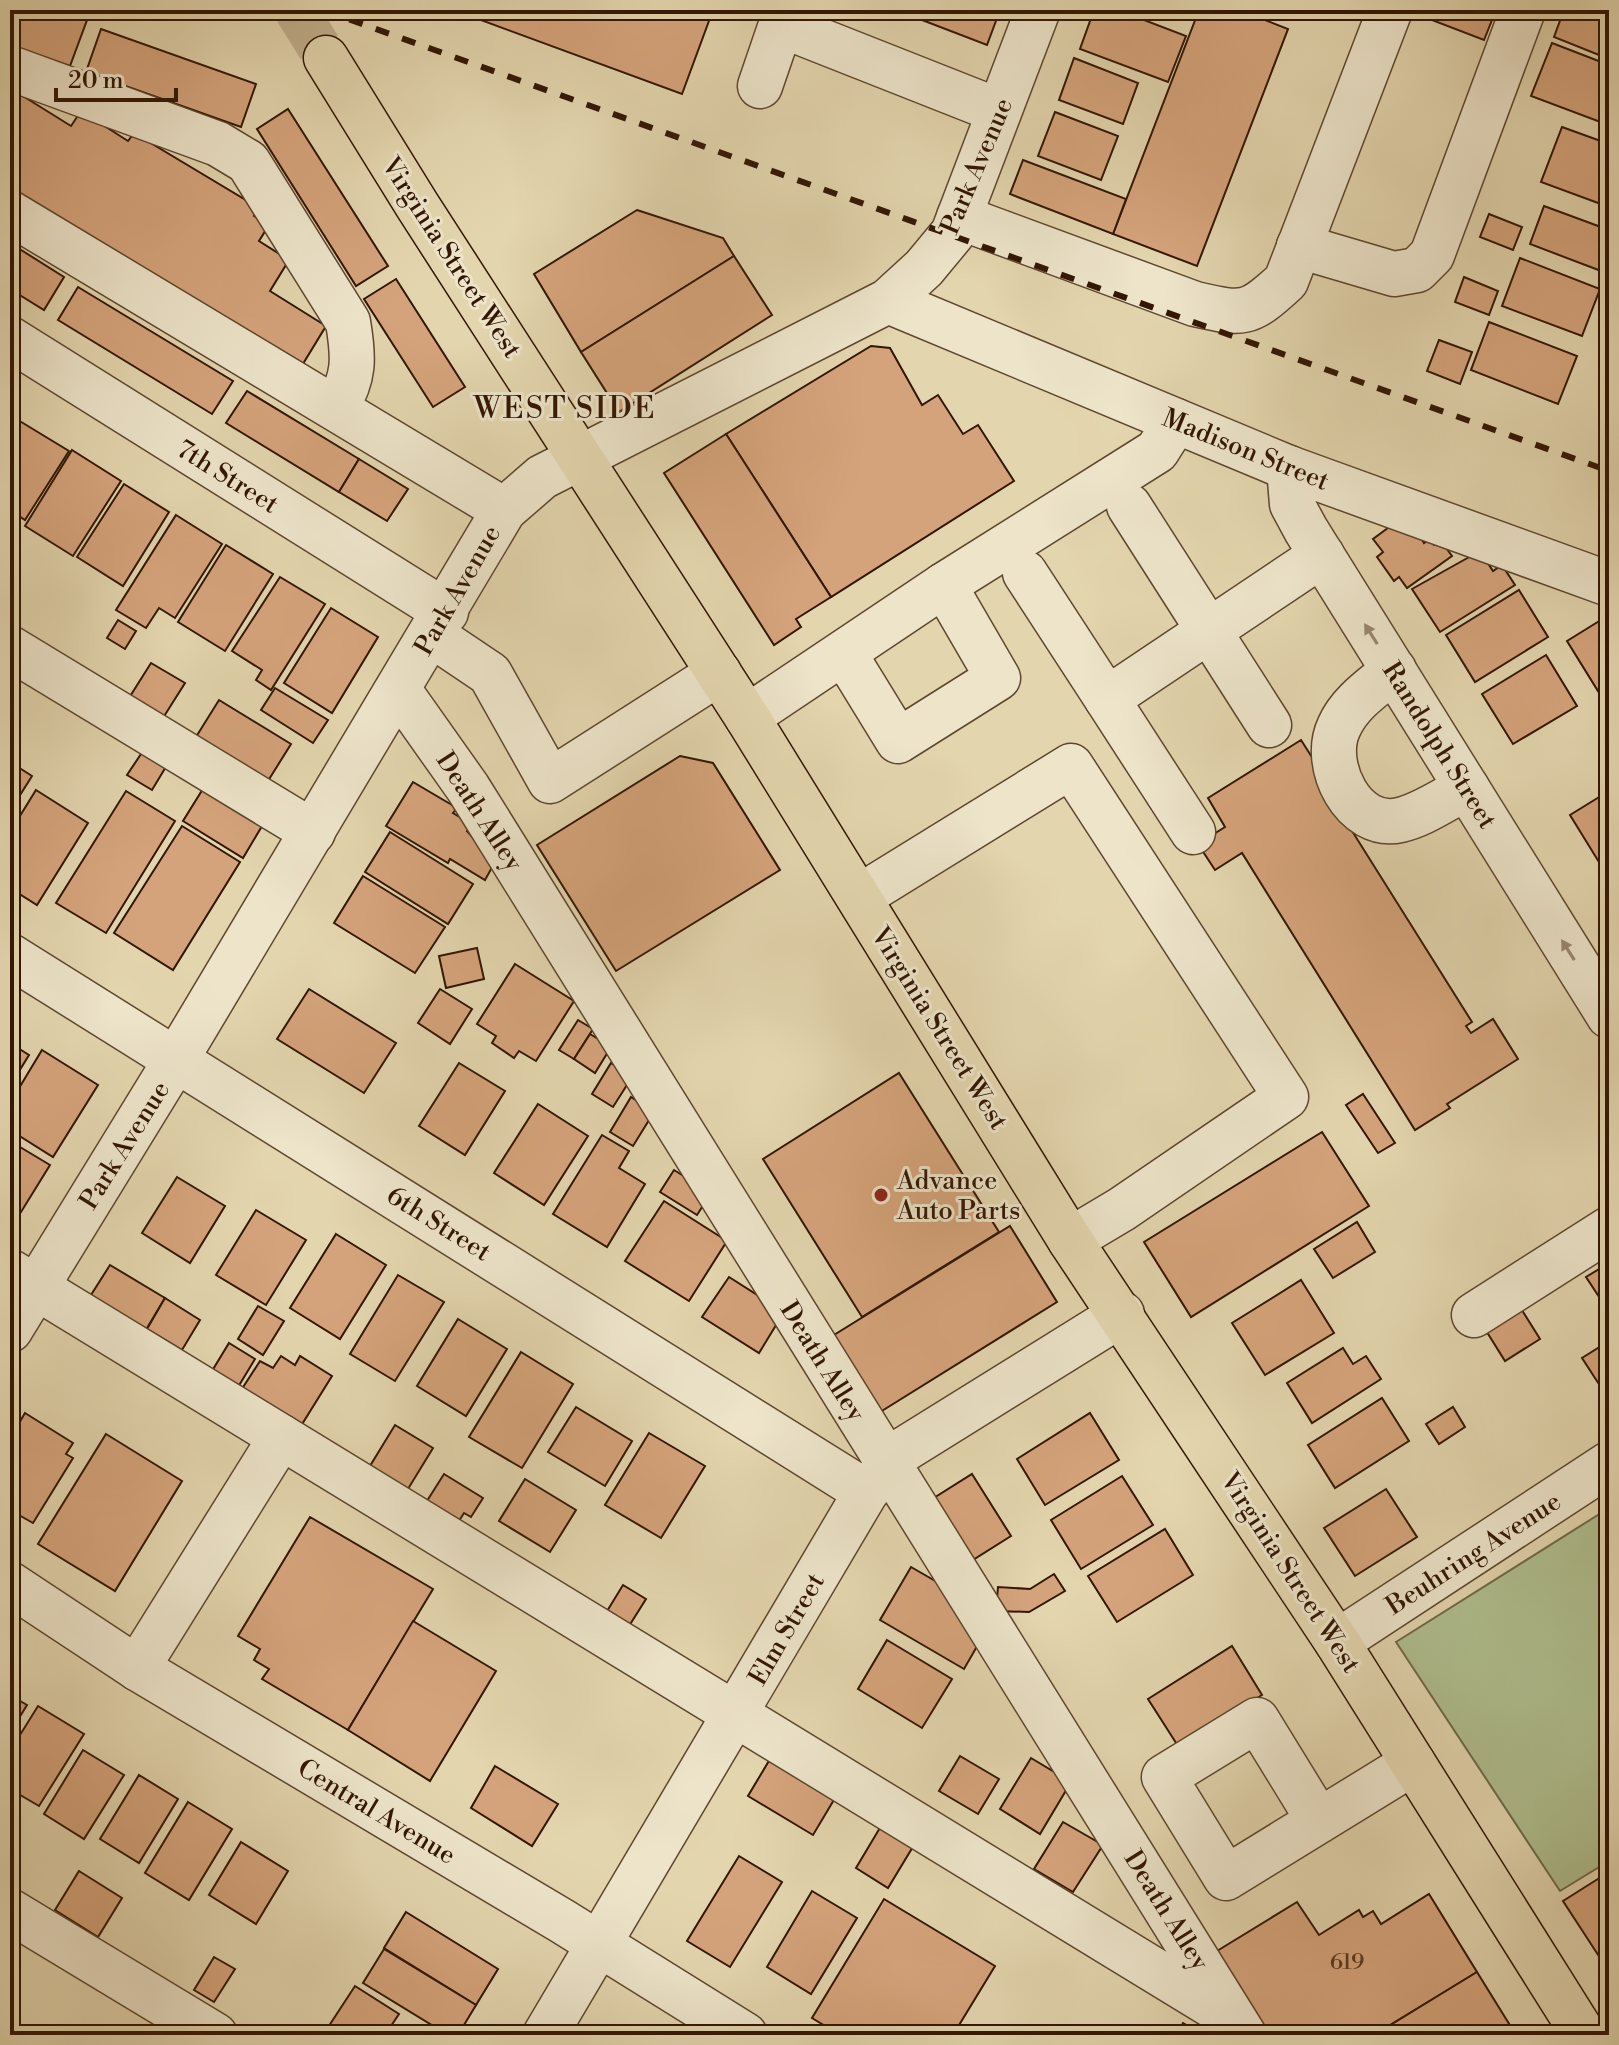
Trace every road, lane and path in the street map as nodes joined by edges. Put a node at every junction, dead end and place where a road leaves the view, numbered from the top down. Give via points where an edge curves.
1 (1038, 10) edge
2 (1390, 10) edge
3 (1523, 10) edge
4 (783, 17) edge
5 (326, 58) tunnel mouth
6 (10, 68) edge
7 (760, 86) dead end
8 (999, 111) junction
9 (10, 213) edge
10 (959, 217) junction
11 (1299, 246) junction
12 (888, 301) junction
13 (10, 339) edge
14 (336, 408) junction
15 (1176, 421) junction
16 (583, 458) junction
17 (1289, 468) junction
18 (1129, 506) dead end
19 (504, 510) junction
20 (1322, 555) junction
21 (1025, 573) dead end
22 (1609, 584) edge
23 (944, 585) junction
24 (439, 624) junction
25 (1209, 631) junction
26 (10, 648) edge
27 (844, 653) junction
28 (1394, 670) junction
29 (719, 673) junction
30 (398, 689) junction
31 (1107, 699) junction
32 (747, 717) junction
33 (1269, 725) dead end
34 (1467, 788) junction
35 (313, 832) junction
36 (1193, 832) dead end
37 (859, 897) junction
38 (10, 956) edge
39 (1609, 1016) edge
40 (177, 1058) junction
41 (1609, 1229) edge
42 (1070, 1240) junction
43 (23, 1279) edge
44 (1122, 1314) junction
45 (1474, 1315) dead end
46 (10, 1330) edge
47 (281, 1437) junction
48 (1609, 1464) edge
49 (878, 1479) junction
50 (10, 1584) edge
51 (1337, 1642) junction
52 (137, 1668) junction
53 (736, 1715) junction
54 (1413, 1763) junction
55 (1319, 1821) dead end
56 (10, 1911) edge
57 (600, 1945) junction
58 (1240, 2027) edge
59 (215, 2035) edge
60 (545, 2035) edge
61 (745, 2035) edge
62 (1584, 2035) edge

1 - 8 street, Park Avenue
2 - 11 street
3 - 11 street via 1432,255 1417,270 1394,274
4 - 7 street
4 - 8 street
5 - 16 main road, Virginia Street West
6 - 14 street via 218,144 248,162 348,322 353,352 350,385
8 - 10 street, Park Avenue
9 - 14 street
10 - 11 street via 1195,304 1234,313 1258,307 1286,281
10 - 12 street, Park Avenue via 953,233 924,268
12 - 15 street, Madison Street
12 - 16 street, Park Avenue
13 - 24 street, 7th Street
14 - 19 street
15 - 17 street, Madison Street
15 - 23 street via 1157,451
16 - 19 street, Park Avenue via 542,477
16 - 29 main road, Virginia Street West
17 - 20 street, Randolph Street via 1292,504
17 - 22 street, Madison Street
18 - 25 street
19 - 24 street, Park Avenue
20 - 25 street
28 -> 20 street, Randolph Street
21 - 31 street
23 - 27 street
23 - 27 street via 998,678 898,741
24 - 29 street, 7th Street via 490,674 550,781
24 - 30 street, Park Avenue
25 - 31 street
25 - 33 street
26 - 35 street
27 - 32 street
28 - 34 street, Randolph Street
28 - 34 street via 1354,704 1339,725 1333,767 1345,792 1368,815 1385,821 1400,820
29 - 32 main road, Virginia Street West
30 - 35 street, Park Avenue
30 - 49 street, Death Alley via 468,788
31 - 36 street
32 - 37 main road, Virginia Street West
39 -> 34 street, Randolph Street
35 - 40 street, Park Avenue
37 - 42 main road, Virginia Street West
37 - 42 street via 1071,766 1286,1097
38 - 40 street, 6th Street
40 - 43 street, Park Avenue
40 - 49 street, 6th Street
41 - 45 street
42 - 44 main road, Virginia Street West
43 - 46 street, Park Avenue
43 - 47 street
44 - 49 street, Elm Street via 900,1452
44 - 51 main road, Virginia Street West
47 - 52 street
47 - 53 street
48 - 51 street, Beuhring Avenue
49 - 53 street, Elm Street
49 - 58 street, Death Alley via 948,1555
50 - 52 street, Central Avenue
51 - 54 main road, Virginia Street West
52 - 57 street, Central Avenue
53 - 57 street, Elm Street
53 - 58 street
54 - 55 street
54 - 62 main road, Virginia Street West
56 - 59 street
57 - 60 street, Elm Street
57 - 61 street, Central Avenue

